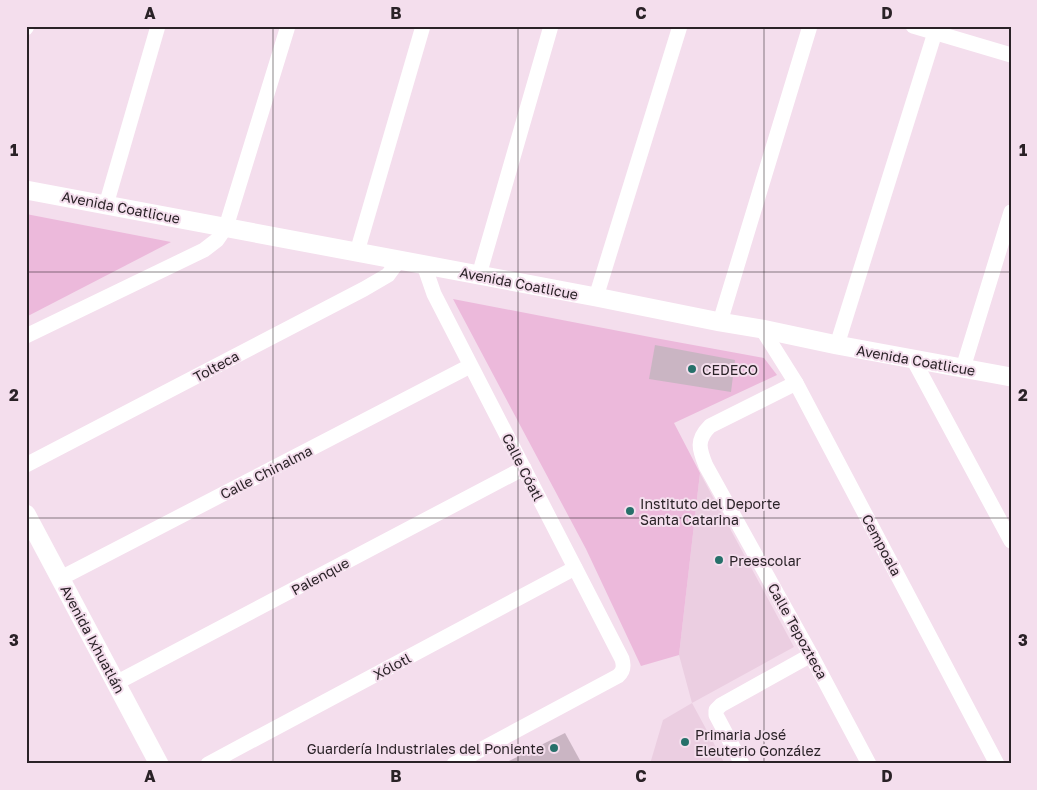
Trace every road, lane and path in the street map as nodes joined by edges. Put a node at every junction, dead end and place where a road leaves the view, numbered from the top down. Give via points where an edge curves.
1 (158, 26) edge
2 (288, 26) edge
3 (423, 26) edge
4 (551, 26) edge
5 (680, 26) edge
6 (810, 26) edge
7 (913, 26) edge
8 (936, 29) edge
9 (1011, 55) edge
10 (26, 190) edge
11 (106, 205) junction
12 (1011, 212) edge
13 (226, 227) junction
14 (357, 252) junction
15 (399, 260) junction
16 (424, 265) junction
17 (479, 275) junction
18 (596, 297) junction
19 (720, 322) junction
20 (762, 329) junction
21 (26, 336) edge
22 (837, 345) junction
23 (914, 358) junction
24 (470, 366) junction
25 (963, 368) junction
26 (1011, 377) edge
27 (796, 383) junction
28 (26, 465) edge
29 (524, 468) junction
30 (26, 514) edge
31 (1011, 541) edge
32 (575, 568) junction
33 (61, 578) junction
34 (812, 655) junction
35 (116, 683) junction
36 (159, 764) edge
37 (208, 764) edge
38 (454, 764) edge
39 (742, 764) edge
40 (869, 764) edge
41 (997, 764) edge

1 - 11 street
2 - 13 street
3 - 14 street
4 - 17 street
5 - 18 street
6 - 19 street
7 - 8 street
8 - 9 street
8 - 22 street
10 - 11 street, Avenida Coatlicue
11 - 13 street, Avenida Coatlicue
12 - 25 street
13 - 14 street, Avenida Coatlicue
13 - 21 street via 204,250
14 - 15 street, Avenida Coatlicue
15 - 16 street, Avenida Coatlicue
15 - 28 street, Tolteca via 388,275 364,289
16 - 17 street, Avenida Coatlicue
16 - 24 street, Calle Cóatl via 434,294
17 - 18 street, Avenida Coatlicue
18 - 19 street, Avenida Coatlicue
19 - 20 street, Avenida Coatlicue
20 - 22 street, Avenida Coatlicue
20 - 27 street, Cempoala
22 - 23 street, Avenida Coatlicue
23 - 25 street, Avenida Coatlicue
23 - 31 street
24 - 29 street, Calle Cóatl
24 - 33 street, Calle Chinalma
25 - 26 street, Avenida Coatlicue
27 - 34 street, Calle Tepozteca via 710,426 701,436 700,449 706,466
27 - 41 street, Cempoala
29 - 32 street, Calle Cóatl
29 - 35 street, Palenque
30 - 33 street, Avenida Ixhuatlán
32 - 37 street, Xólotl
32 - 38 street, Calle Cóatl via 622,659 622,672
33 - 35 street, Avenida Ixhuatlán
34 - 39 street via 716,710
34 - 40 street, Calle Tepozteca
35 - 36 street, Avenida Ixhuatlán

